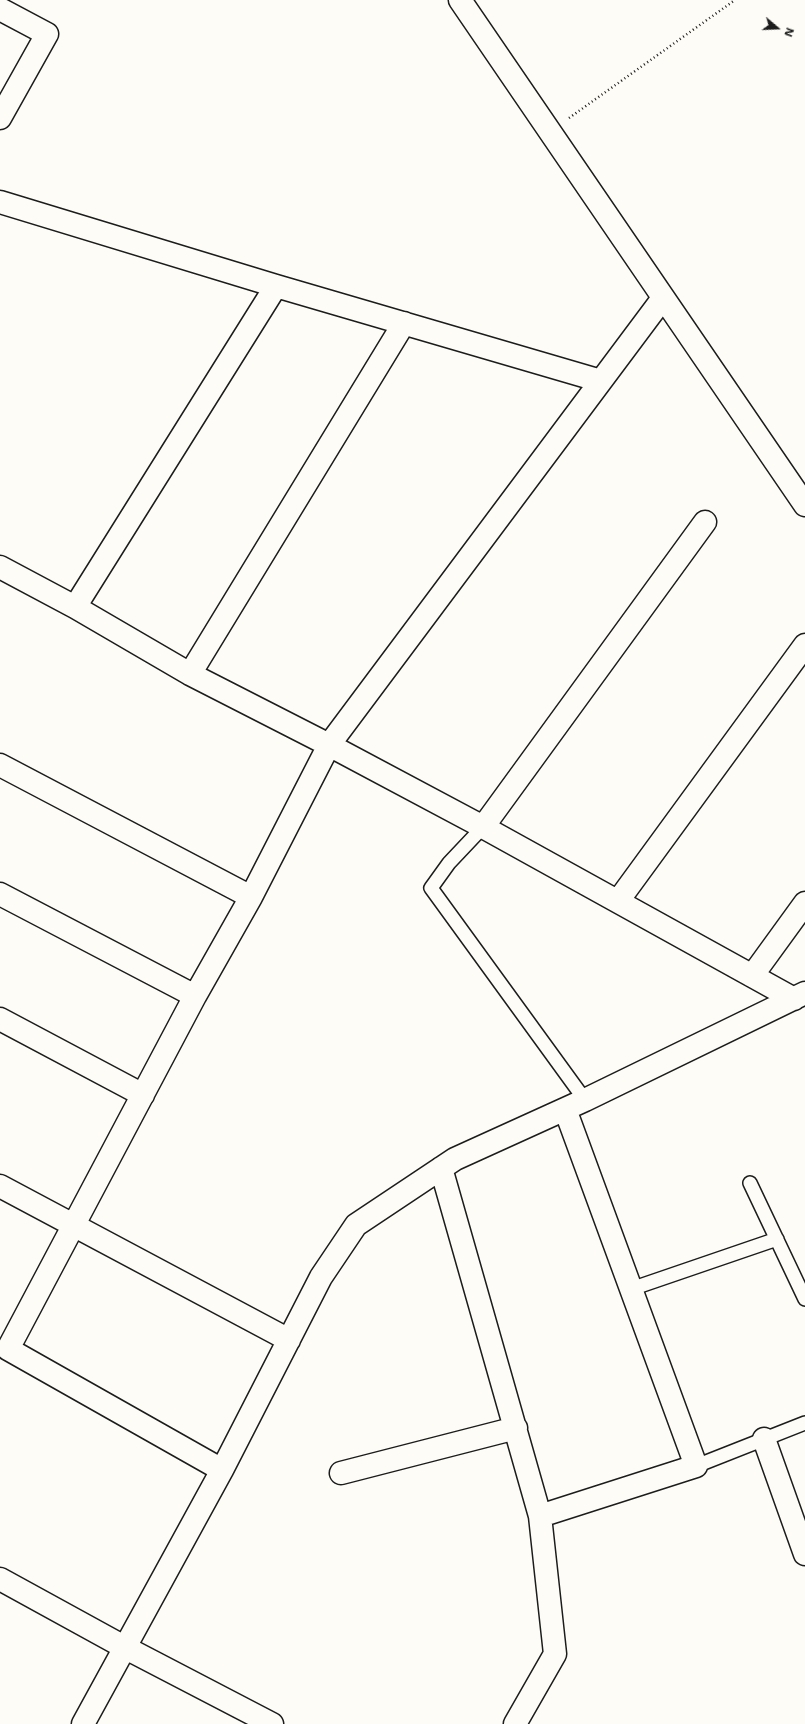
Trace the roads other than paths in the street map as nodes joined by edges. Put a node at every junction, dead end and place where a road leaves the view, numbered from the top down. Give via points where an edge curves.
1 (460, 0) edge
2 (0, 9) edge
3 (0, 118) edge
4 (1, 204) edge
5 (276, 286) junction
6 (663, 298) junction
7 (404, 323) junction
8 (601, 381) junction
9 (805, 505) edge
10 (705, 522) dead end
11 (0, 567) edge
12 (75, 606) junction
13 (805, 645) edge
14 (190, 674) junction
15 (329, 745) junction
16 (0, 765) edge
17 (483, 827) junction
18 (0, 894) edge
19 (251, 897) junction
20 (618, 901) junction
21 (805, 903) edge
22 (752, 976) junction
23 (195, 996) junction
24 (799, 996) edge
25 (0, 1019) edge
26 (143, 1095) junction
27 (585, 1100) junction
28 (565, 1109) junction
29 (442, 1168) junction
30 (750, 1183) dead end
31 (0, 1186) edge
32 (74, 1226) junction
33 (776, 1239) junction
34 (631, 1288) junction
35 (805, 1299) edge
36 (289, 1340) junction
37 (805, 1423) edge
38 (516, 1428) junction
39 (764, 1439) junction
40 (696, 1466) junction
41 (222, 1470) junction
42 (341, 1473) dead end
43 (540, 1516) junction
44 (805, 1554) edge
45 (0, 1579) edge
46 (124, 1648) junction
47 (83, 1724) edge
48 (272, 1724) edge
49 (515, 1724) edge

1 - 6 street
2 - 3 street via 47,34
4 - 5 street
5 - 7 street
5 - 12 street
6 - 8 street
6 - 9 street
7 - 8 street
7 - 14 street
8 - 15 street
10 - 17 street
11 - 12 street
12 - 14 street
13 - 20 street
14 - 15 street
15 - 17 street
15 - 19 street
16 - 19 street
17 - 20 street
17 - 27 lane via 449,863 431,888
18 - 23 street
19 - 23 street
20 - 22 street
21 - 22 street
22 - 24 street
23 - 26 street
24 - 27 street
25 - 26 street
26 - 32 street
27 - 28 street
28 - 29 street via 455,1159
28 - 34 street
29 - 36 street via 356,1225 321,1277
29 - 38 street
30 - 33 lane
31 - 32 street
32 - 36 street
32 - 41 street via 8,1350
33 - 34 lane
33 - 35 lane
34 - 40 street
36 - 41 street
37 - 39 lane
38 - 42 street
38 - 43 street
39 - 40 lane
39 - 44 street
40 - 43 street
41 - 46 street
43 - 49 street via 555,1654
45 - 46 street
46 - 47 street
46 - 48 street

